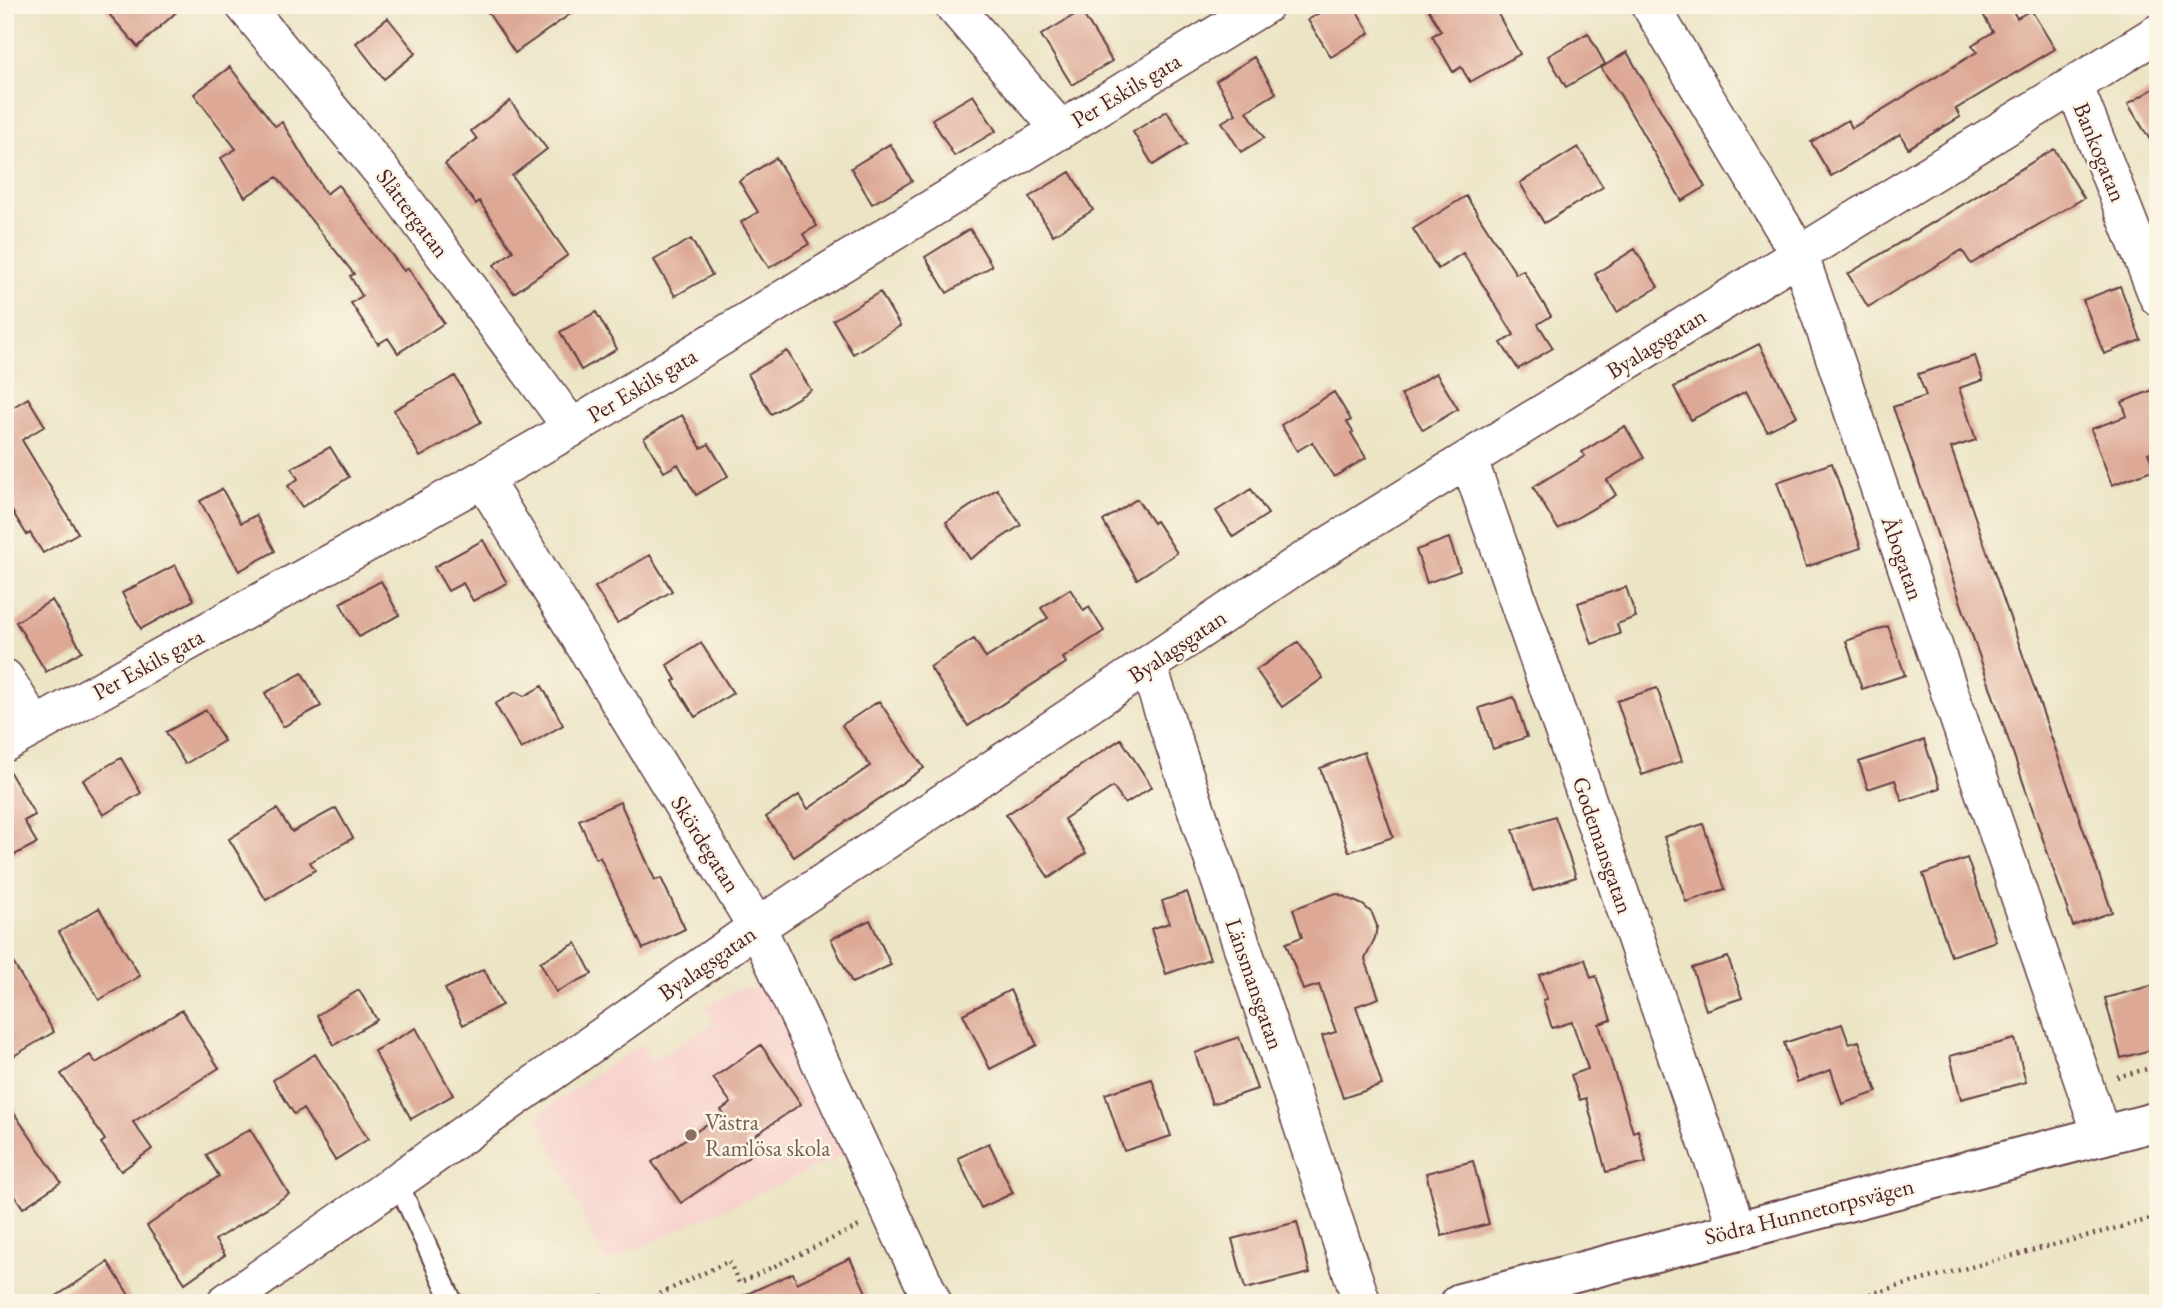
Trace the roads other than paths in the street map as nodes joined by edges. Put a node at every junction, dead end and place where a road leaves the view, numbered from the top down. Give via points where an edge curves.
1 (244, 5) edge
2 (953, 5) edge
3 (1265, 5) edge
4 (1650, 5) edge
5 (2158, 33) edge
6 (2074, 85) junction
7 (1061, 130) junction
8 (1799, 254) junction
9 (2158, 297) edge
10 (572, 428) junction
11 (1469, 460) junction
12 (483, 479) junction
13 (1147, 666) junction
14 (5, 677) edge
15 (20, 735) edge
16 (757, 927) junction
17 (2158, 1121) edge
18 (2102, 1136) junction
19 (397, 1181) junction
20 (1737, 1229) junction
21 (225, 1303) edge
22 (453, 1303) edge
23 (933, 1303) edge
24 (1362, 1303) edge
25 (1460, 1303) edge

1 - 10 street, Slåttergatan via 396,189
2 - 7 street
3 - 7 street, Per Eskils gata
4 - 8 street, Åbogatan
5 - 6 street, Byalagsgatan
6 - 8 street, Byalagsgatan
6 - 9 street, Bankogatan
7 - 10 street, Per Eskils gata
8 - 11 street, Byalagsgatan
8 - 18 street, Åbogatan
10 - 12 street, Per Eskils gata
11 - 13 street, Byalagsgatan via 1297,565
11 - 20 street, Godemansgatan
12 - 15 street, Per Eskils gata
12 - 16 street, Skördegatan
13 - 16 street, Byalagsgatan
13 - 24 street, Länsmansgatan
14 - 15 street
16 - 19 street, Byalagsgatan
16 - 23 street, Skördegatan
17 - 18 street, Södra Hunnetorpsvägen
18 - 20 street, Södra Hunnetorpsvägen
19 - 21 street, Byalagsgatan
19 - 22 lane
20 - 25 street, Södra Hunnetorpsvägen

